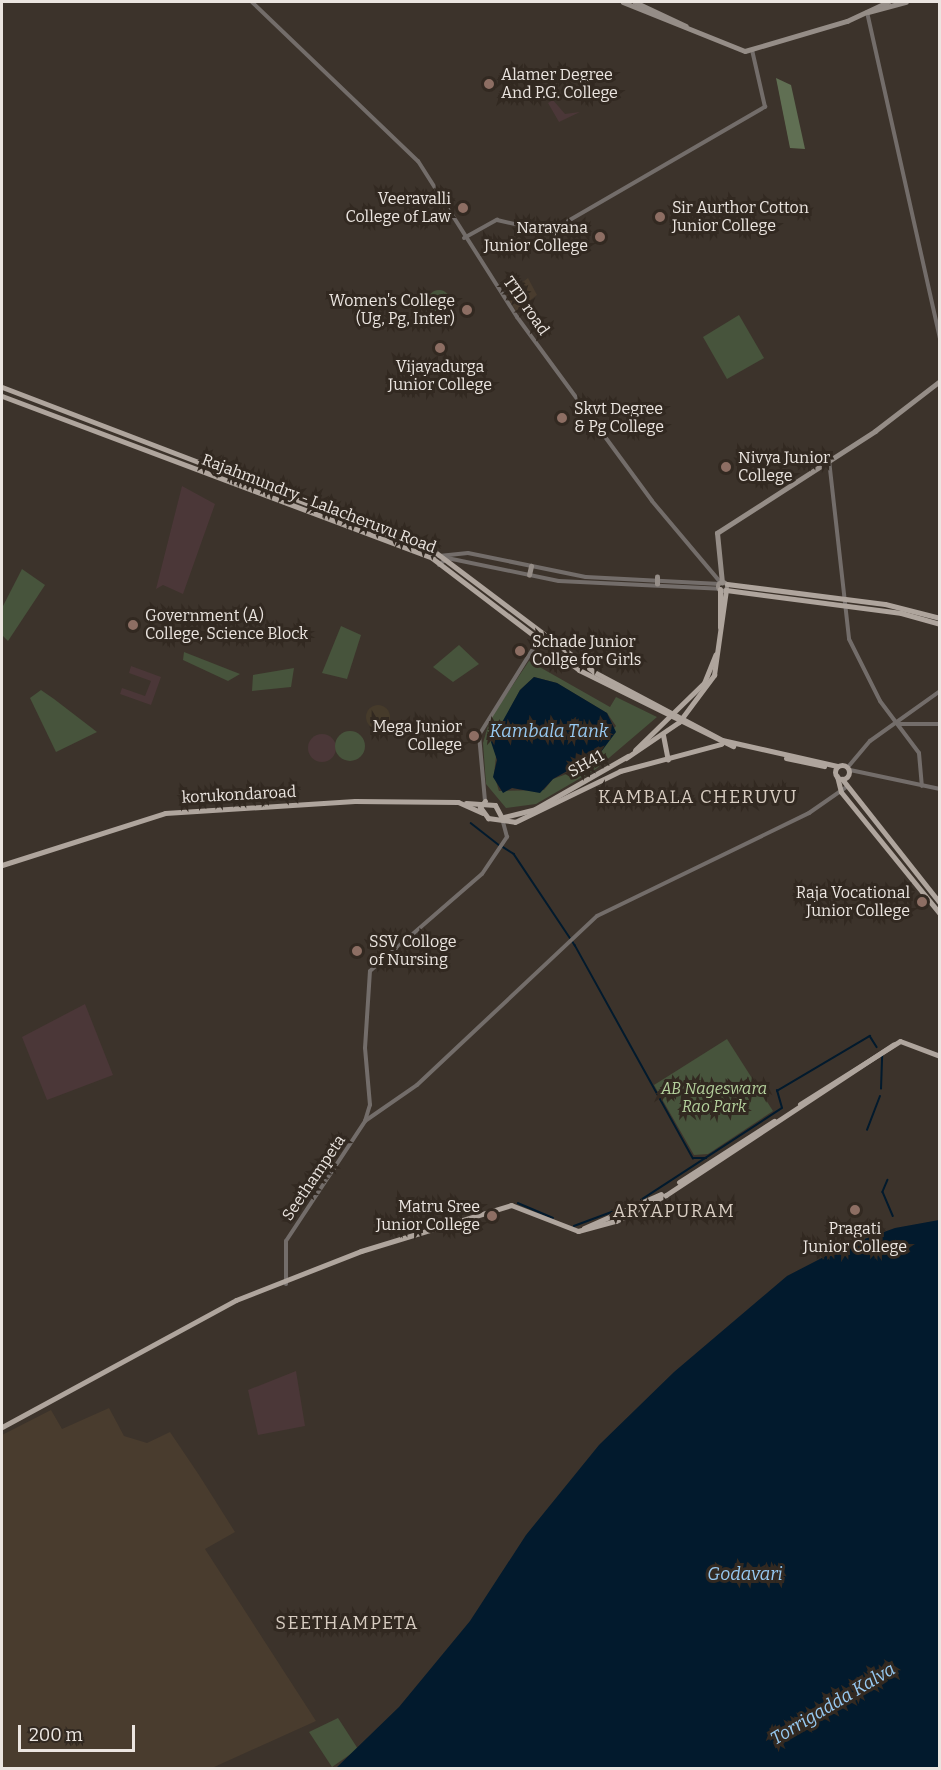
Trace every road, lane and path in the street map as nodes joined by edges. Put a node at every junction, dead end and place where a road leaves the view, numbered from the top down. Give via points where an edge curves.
1 (252, 2) edge
2 (623, 2) edge
3 (635, 2) edge
4 (888, 2) edge
5 (906, 2) edge
6 (867, 12) junction
7 (690, 30) junction
8 (752, 50) junction
9 (464, 238) junction
10 (939, 338) edge
11 (939, 381) edge
12 (2, 387) edge
13 (2, 396) edge
14 (828, 460) junction
15 (439, 560) junction
16 (531, 566) junction
17 (530, 575) junction
18 (657, 578) junction
19 (474, 584) junction
20 (657, 584) junction
21 (722, 586) junction
22 (469, 591) junction
23 (842, 602) junction
24 (500, 603) junction
25 (876, 606) junction
26 (495, 610) junction
27 (939, 618) edge
28 (939, 624) edge
29 (541, 636) junction
30 (537, 642) junction
31 (593, 675) junction
32 (939, 691) edge
33 (674, 716) junction
34 (681, 719) junction
35 (898, 724) junction
36 (939, 724) edge
37 (663, 735) junction
38 (722, 744) junction
39 (626, 758) junction
40 (668, 760) junction
41 (837, 767) junction
42 (849, 769) junction
43 (839, 778) junction
44 (922, 786) junction
45 (939, 789) edge
46 (843, 790) junction
47 (485, 801) junction
48 (466, 803) junction
49 (483, 813) junction
50 (503, 819) junction
51 (2, 865) edge
52 (939, 903) edge
53 (939, 914) edge
54 (939, 1056) edge
55 (365, 1121) junction
56 (286, 1284) junction
57 (2, 1427) edge

1 - 9 street, TTD road via 418,161
2 - 7 main road
3 - 7 main road
4 - 6 main road
5 - 6 main road
6 - 8 main road
6 - 10 street
7 - 8 main road
8 - 9 street via 765,107 549,232 497,220
9 - 21 street, TTD road via 652,501
11 - 14 main road
12 - 15 main road via 328,511
13 - 15 main road, Rajahmundry - Lalacheruvu Road
14 - 21 main road via 717,532
14 - 23 street via 833,462
15 - 16 street via 468,553
15 - 17 street
15 - 19 main road
15 - 22 main road, Rajahmundry - Lalacheruvu Road
16 - 17 main road
16 - 18 street via 586,577
17 - 20 street
18 - 20 main road
18 - 21 street
19 - 22 main road
19 - 24 main road
20 - 21 street
21 - 23 main road
21 - 33 main road, SH41 via 715,662
21 - 34 main road via 716,672
22 - 26 main road, Rajahmundry - Lalacheruvu Road
23 - 25 main road
23 - 35 street via 856,656
24 - 26 main road
24 - 29 main road
25 - 27 main road
25 - 28 main road
26 - 30 main road, Rajahmundry - Lalacheruvu Road
29 - 30 street
29 - 31 main road
30 - 31 main road, Rajahmundry - Lalacheruvu Road
30 - 47 street via 479,735
31 - 33 main road, Rajahmundry - Lalacheruvu Road
32 - 35 street
33 - 34 main road, Rajahmundry - Lalacheruvu Road
33 - 39 main road, SH41
34 - 37 main road
34 - 38 main road, Rajahmundry - Lalacheruvu Road
34 - 41 main road via 722,740
35 - 36 street
35 - 42 street via 870,741
35 - 44 street via 922,758
37 - 39 main road
37 - 40 main road
38 - 40 main road
38 - 41 main road, Rajahmundry - Lalacheruvu Road
39 - 50 main road, SH41 via 535,809
40 - 50 main road via 620,771 536,816
41 - 42 main road, Rajahmundry - Lalacheruvu Road
41 - 43 main road
42 - 43 main road
42 - 44 street
43 - 46 main road
44 - 45 street
46 - 52 main road
46 - 53 main road
46 - 55 street via 795,820 597,916 417,1085
47 - 48 main road
47 - 49 main road
47 - 50 main road
48 - 49 main road, korukondaroad
48 - 51 main road, korukondaroad via 355,801 165,813
49 - 50 main road, korukondaroad
50 - 55 street via 508,831 503,847 457,901 370,971
54 - 56 main road via 910,1043 894,1044 663,1193 578,1231 511,1205 344,1257
55 - 56 street, Seethampeta via 286,1240
56 - 57 main road via 236,1300

